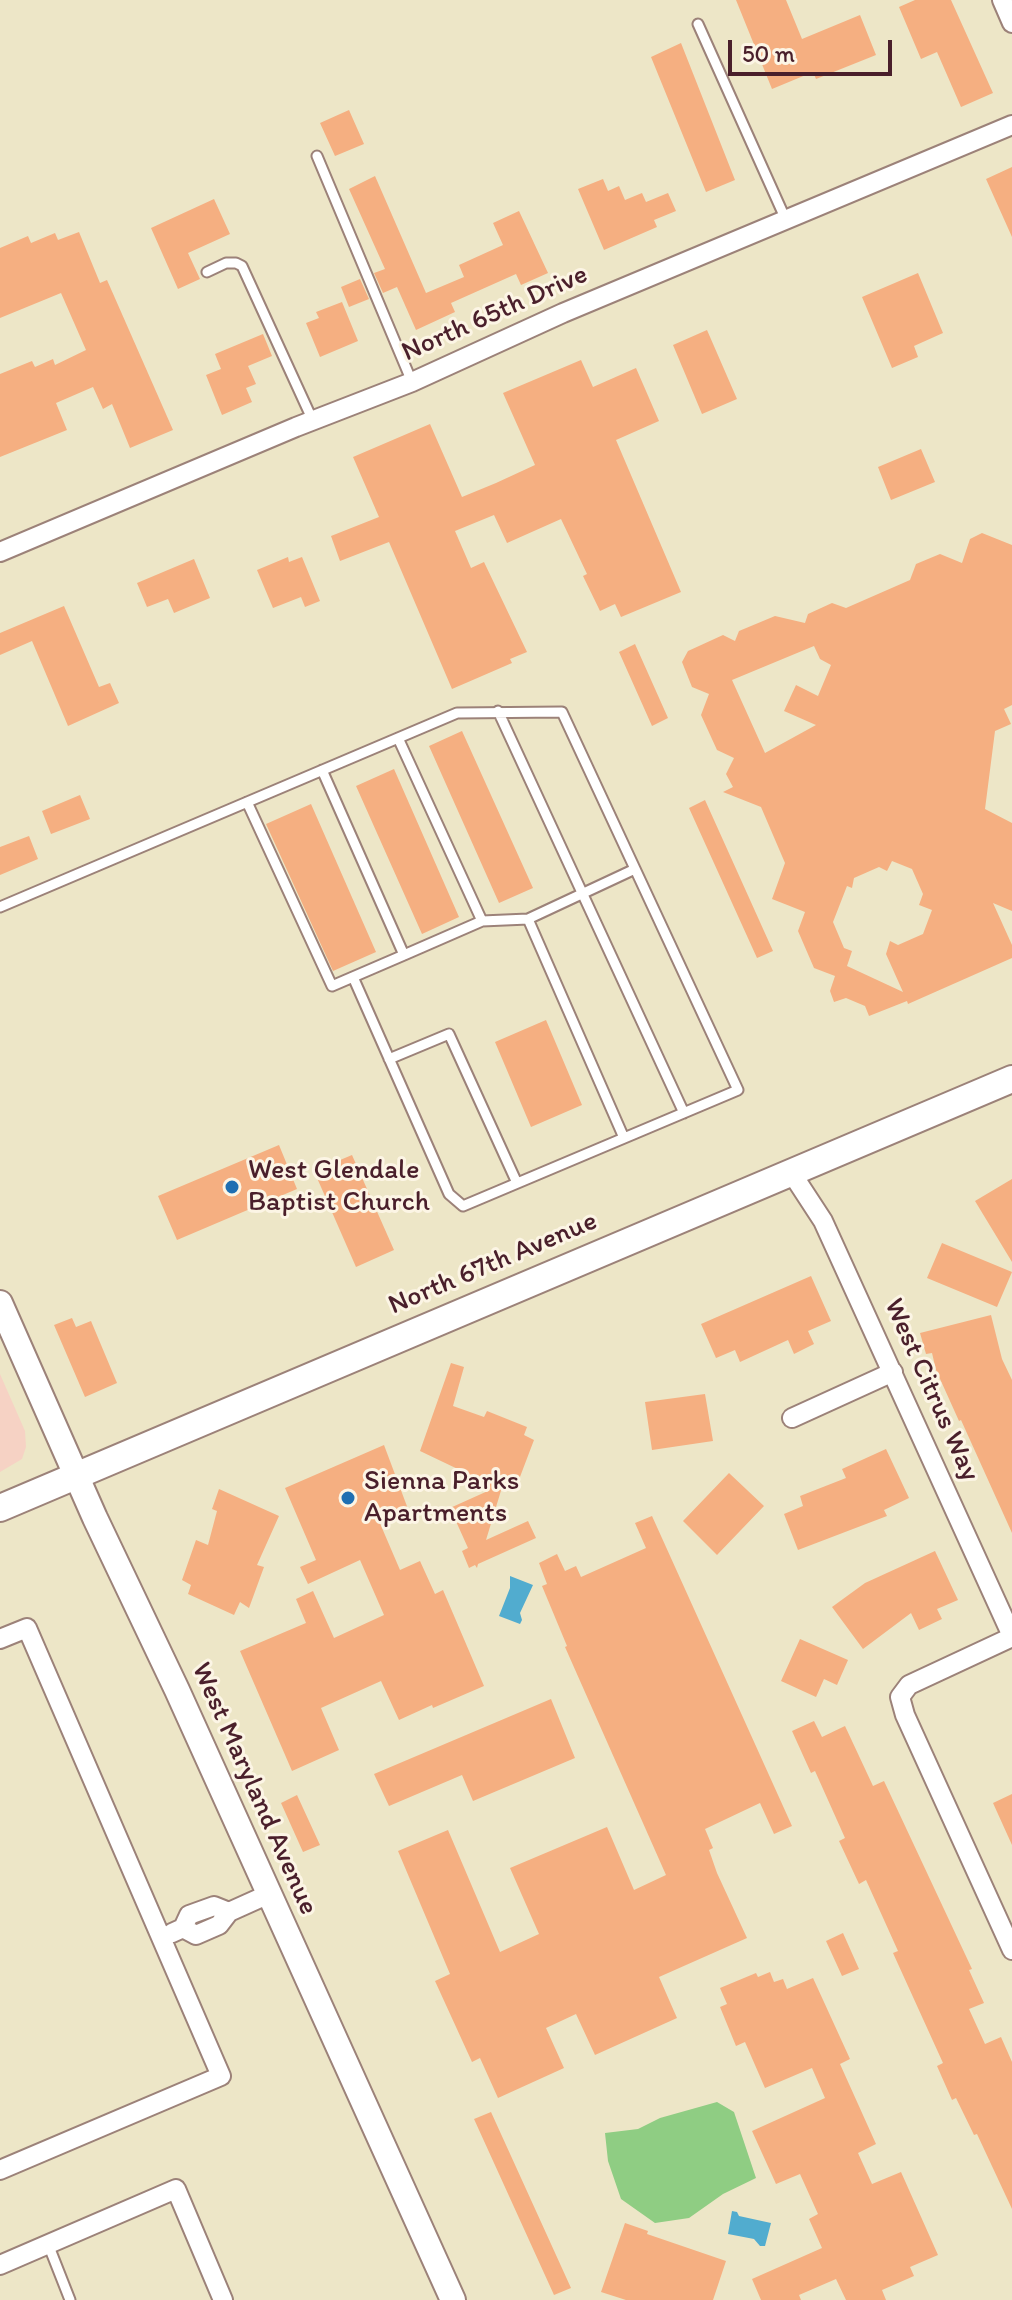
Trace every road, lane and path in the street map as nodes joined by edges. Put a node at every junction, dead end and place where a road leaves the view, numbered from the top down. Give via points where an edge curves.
1 (1002, 0) edge
2 (1012, 23) edge
3 (698, 24) dead end
4 (1012, 125) edge
5 (317, 156) dead end
6 (786, 220) junction
7 (207, 272) dead end
8 (412, 382) junction
9 (313, 421) junction
10 (0, 552) edge
11 (498, 711) junction
12 (398, 738) junction
13 (322, 770) junction
14 (247, 802) junction
15 (635, 869) junction
16 (582, 893) junction
17 (0, 907) edge
18 (528, 919) junction
19 (482, 921) junction
20 (404, 955) junction
21 (353, 977) junction
22 (389, 1059) junction
23 (1012, 1079) edge
24 (684, 1113) junction
25 (624, 1138) junction
26 (791, 1172) junction
27 (517, 1183) junction
28 (0, 1303) edge
29 (893, 1372) junction
30 (792, 1418) dead end
31 (76, 1476) junction
32 (0, 1508) edge
33 (1012, 1637) edge
34 (0, 1639) edge
35 (269, 1894) junction
36 (161, 1938) junction
37 (1012, 1950) edge
38 (0, 2170) edge
39 (48, 2244) junction
40 (0, 2265) edge
41 (70, 2300) edge
42 (223, 2300) edge
43 (453, 2300) edge

1 - 2 street
3 - 6 lane
4 - 6 street, North 65th Drive
5 - 8 lane
6 - 8 street, North 65th Drive
7 - 9 lane via 226,263 242,266
8 - 9 street, North 65th Drive
9 - 10 street, North 65th Drive
11 - 12 lane via 457,713
11 - 15 lane via 562,712
11 - 16 lane
12 - 13 lane
12 - 19 lane
13 - 14 lane
13 - 20 lane
14 - 17 lane
14 - 21 lane via 332,986
15 - 16 lane
15 - 24 lane via 738,1090
16 - 18 lane
16 - 24 lane
18 - 19 lane
18 - 25 lane
19 - 20 lane
20 - 21 lane
21 - 22 lane
22 - 27 lane via 449,1194 463,1206
22 - 27 lane via 449,1034
23 - 26 main road, North 67th Avenue
24 - 25 lane
25 - 27 lane
26 - 29 street, West Citrus Way via 823,1221
26 - 31 main road, North 67th Avenue
28 - 31 street, West Maryland Avenue
29 - 30 street
29 - 33 street, West Citrus Way
31 - 32 main road, North 67th Avenue
31 - 35 street, West Maryland Avenue
33 - 37 street, West Citrus Way via 909,1685 900,1697
34 - 36 street via 27,1628
35 - 36 street via 229,1912 214,1906 189,1915 183,1928
35 - 43 street, West Maryland Avenue
36 - 38 street via 221,2076
39 - 40 street
39 - 41 lane
39 - 42 street via 176,2189

